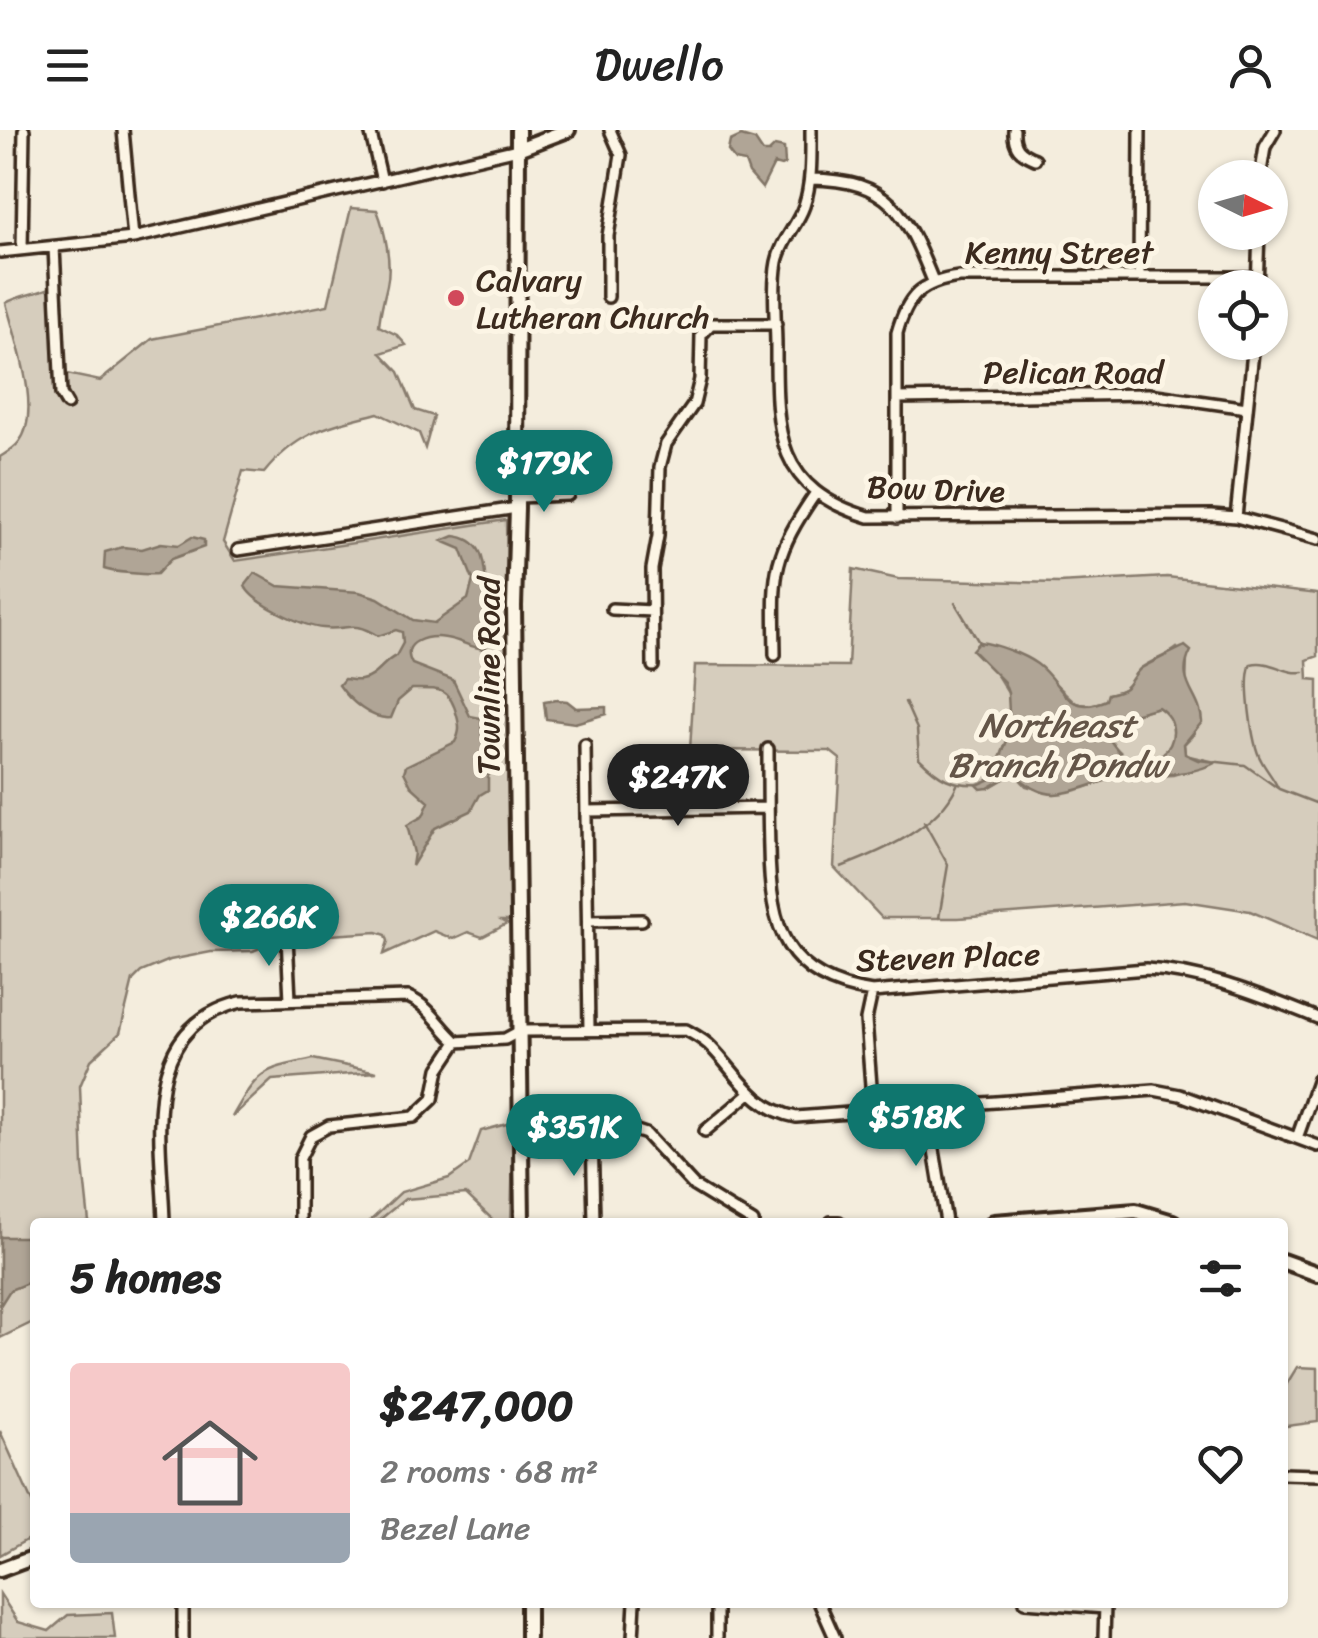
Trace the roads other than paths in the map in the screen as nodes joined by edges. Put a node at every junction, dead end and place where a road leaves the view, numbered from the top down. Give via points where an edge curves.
1 (24, 130) edge
2 (124, 130) edge
3 (370, 130) edge
4 (518, 130) edge
5 (568, 130) edge
6 (610, 130) edge
7 (811, 130) edge
8 (1014, 130) edge
9 (1140, 130) edge
10 (1275, 130) edge
11 (518, 149) junction
12 (1035, 159) dead end
13 (1263, 160) edge
14 (810, 179) junction
15 (382, 181) junction
16 (132, 238) junction
17 (54, 246) junction
18 (22, 249) junction
19 (0, 252) edge
20 (1139, 276) junction
21 (1198, 279) edge
22 (933, 280) junction
23 (608, 297) dead end
24 (776, 324) junction
25 (1252, 360) edge
26 (897, 398) junction
27 (67, 404) dead end
28 (1247, 408) junction
29 (815, 494) junction
30 (568, 495) dead end
31 (518, 503) junction
32 (1236, 517) junction
33 (897, 518) junction
34 (1318, 539) edge
35 (238, 550) dead end
36 (612, 609) dead end
37 (652, 610) junction
38 (774, 655) dead end
39 (653, 666) dead end
40 (585, 745) dead end
41 (768, 749) dead end
42 (768, 808) junction
43 (587, 811) junction
44 (642, 920) dead end
45 (588, 921) junction
46 (287, 936) dead end
47 (872, 992) junction
48 (290, 1000) junction
49 (1318, 1018) edge
50 (589, 1030) junction
51 (520, 1031) junction
52 (457, 1042) junction
53 (1318, 1079) edge
54 (750, 1094) junction
55 (928, 1108) junction
56 (873, 1112) junction
57 (592, 1130) junction
58 (705, 1132) dead end
59 (522, 1138) junction
60 (1297, 1138) junction
61 (1318, 1146) edge
62 (1115, 1217) edge
63 (164, 1218) edge
64 (300, 1218) edge
65 (522, 1218) edge
66 (594, 1218) edge
67 (746, 1218) edge
68 (945, 1218) edge
69 (1159, 1218) edge
70 (1288, 1263) edge
71 (1318, 1274) edge
72 (1288, 1474) edge
73 (1318, 1475) edge
74 (30, 1559) edge
75 (0, 1570) edge
76 (183, 1608) edge
77 (528, 1608) edge
78 (635, 1608) edge
79 (717, 1608) edge
80 (822, 1608) edge
81 (1105, 1608) edge
82 (183, 1638) edge
83 (528, 1638) edge
84 (633, 1638) edge
85 (717, 1638) edge
86 (835, 1638) edge
87 (1104, 1638) edge

1 - 18 street
2 - 16 street
3 - 15 street
4 - 11 street, Townline Road
5 - 11 street
6 - 23 street via 620,155 608,236
7 - 14 street
8 - 12 street via 1022,154
9 - 20 street
10 - 13 street
11 - 15 street
11 - 31 street, Townline Road
14 - 22 street via 839,179 884,195 901,211
14 - 24 street via 777,262
15 - 16 street
16 - 17 street
17 - 18 street
17 - 27 street via 61,394
18 - 19 street
20 - 21 street, Kenny Street
20 - 22 street, Kenny Street
22 - 26 street, Kenny Street via 903,312
24 - 29 street via 784,450
24 - 37 street via 711,324 701,336 694,404 666,444 660,467
25 - 28 street
26 - 28 street, Pelican Road via 1150,394
26 - 33 street, Kenny Street
28 - 32 street
29 - 33 street, Bow Drive via 854,513
29 - 38 street via 776,562
30 - 31 street
31 - 35 street
31 - 51 street, Townline Road
32 - 33 street, Bow Drive
32 - 34 street, Bow Drive
36 - 37 street
37 - 39 street
40 - 43 street
41 - 42 street, Steven Place
42 - 43 street
42 - 47 street, Steven Place via 780,932 818,976
43 - 45 street
44 - 45 street
45 - 50 street
46 - 48 street
47 - 49 street, Steven Place via 1146,968 1233,986
47 - 56 street via 866,1020
48 - 52 street via 408,997 422,1002
48 - 63 street via 241,1002 209,1013 170,1056 162,1090
50 - 51 street
50 - 54 street via 686,1030 710,1044
51 - 52 street via 505,1040
51 - 59 street, Townline Road
52 - 64 street via 439,1069 433,1099 414,1117 330,1126 312,1136 300,1158
53 - 60 street
54 - 56 street via 796,1117
54 - 58 street
55 - 56 street
55 - 60 street via 1154,1090
55 - 68 street
57 - 59 street
57 - 66 street
57 - 67 street via 646,1134 694,1186
59 - 65 street, Townline Road
60 - 61 street
62 - 69 street via 1136,1211
70 - 71 street
72 - 73 street
74 - 75 street
76 - 82 street
77 - 83 street
78 - 84 street
79 - 85 street
80 - 86 street
81 - 87 street

